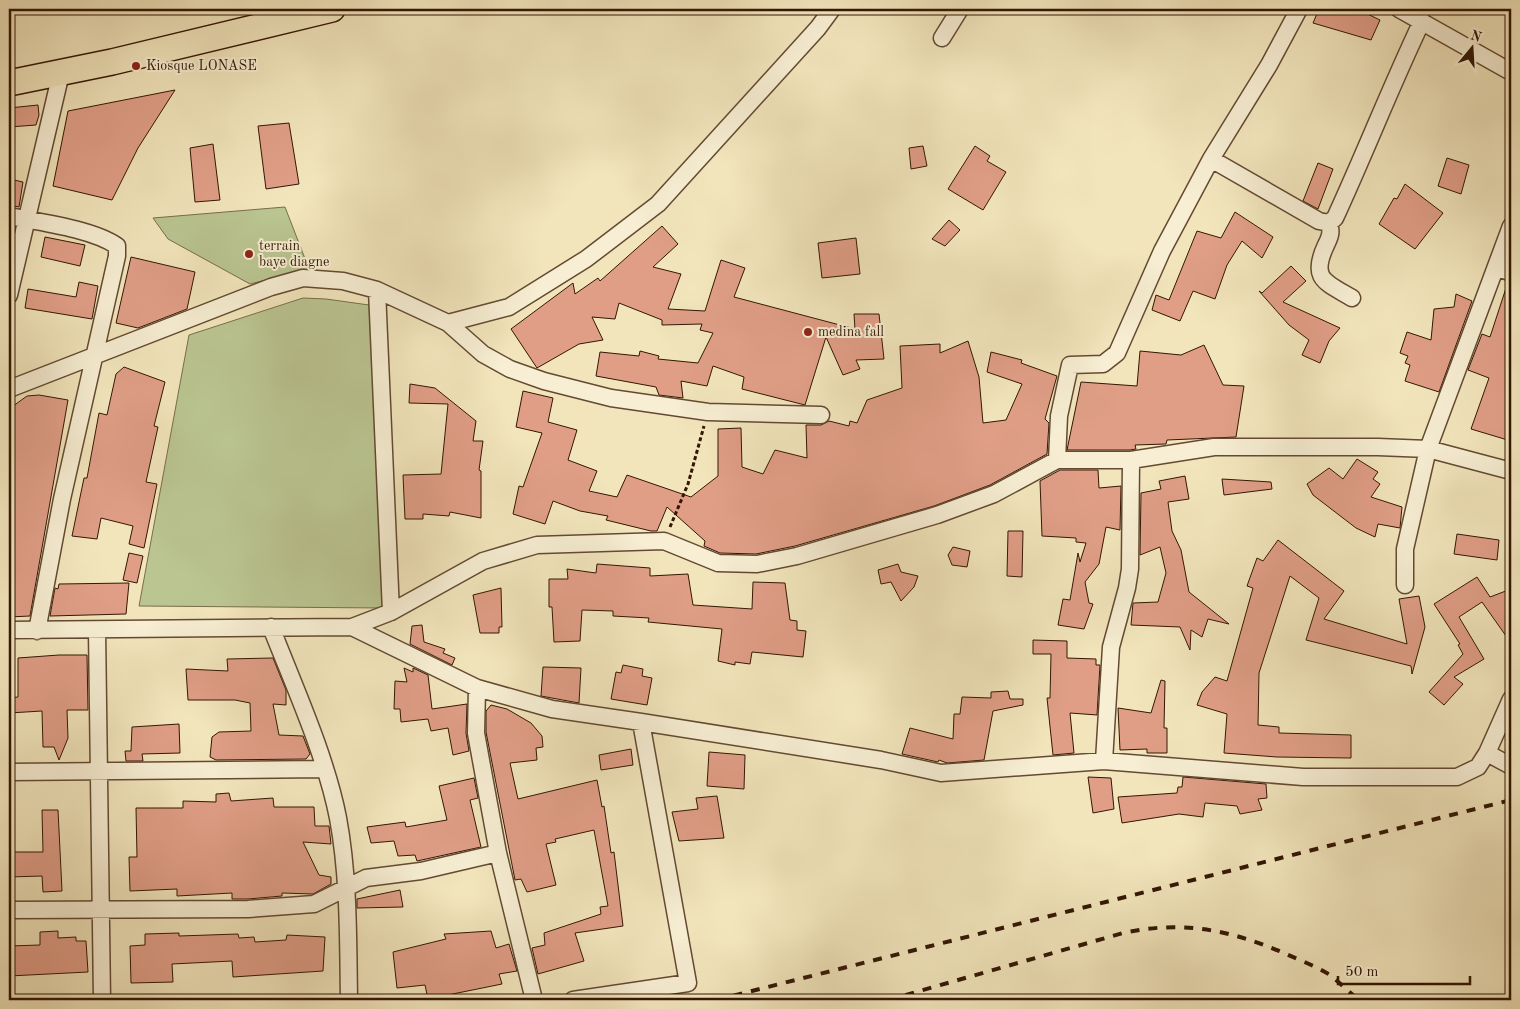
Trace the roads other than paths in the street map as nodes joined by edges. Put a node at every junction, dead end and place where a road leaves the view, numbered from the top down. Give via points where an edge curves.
1 (332, 9) edge
2 (832, 9) edge
3 (960, 9) edge
4 (1299, 9) edge
5 (1400, 9) edge
6 (1422, 21) junction
7 (942, 38) dead end
8 (1511, 72) edge
9 (61, 73) junction
10 (9, 83) edge
11 (1211, 159) junction
12 (9, 216) edge
13 (25, 219) junction
14 (1329, 223) junction
15 (1511, 226) edge
16 (1504, 270) edge
17 (377, 290) junction
18 (9, 294) edge
19 (1352, 298) dead end
20 (448, 323) junction
21 (96, 355) junction
22 (9, 389) edge
23 (821, 414) dead end
24 (1428, 449) junction
25 (1057, 460) junction
26 (1131, 460) junction
27 (1511, 472) edge
28 (1405, 585) dead end
29 (391, 612) junction
30 (272, 627) junction
31 (352, 627) junction
32 (9, 630) edge
33 (97, 630) junction
34 (36, 631) junction
35 (477, 688) junction
36 (1511, 699) edge
37 (641, 722) junction
38 (1487, 753) junction
39 (1104, 761) junction
40 (1511, 766) edge
41 (324, 769) junction
42 (9, 772) edge
43 (99, 772) junction
44 (498, 852) junction
45 (346, 887) junction
46 (9, 910) edge
47 (101, 910) junction
48 (102, 1000) edge
49 (350, 1000) edge
50 (534, 1000) edge
51 (573, 1000) edge

1 - 9 main road
2 - 20 street via 658,204 586,259 509,307
3 - 7 street
4 - 11 street via 1269,66
5 - 6 street
6 - 8 street
6 - 14 street via 1335,218
9 - 10 main road
9 - 13 street
11 - 14 street via 1319,221
11 - 25 street via 1162,251 1117,353 1103,364 1070,364 1059,416
12 - 13 street
13 - 18 street
13 - 21 street via 110,240 117,246
14 - 19 street via 1330,237 1318,274
15 - 16 street
16 - 24 street
17 - 20 street
17 - 21 street via 342,281 303,278
17 - 29 street
20 - 23 street via 483,354 510,368 544,381 611,398 708,412
21 - 22 street
21 - 34 street via 62,499
24 - 26 street via 1214,447
24 - 27 street
24 - 28 street via 1405,549
25 - 26 street
25 - 29 street via 994,494 937,515 796,556 757,564 718,563 664,541 537,545 483,560
26 - 39 street via 1130,569 1111,647
29 - 31 street
30 - 31 street
30 - 33 street
30 - 41 street
31 - 35 street
32 - 34 street
33 - 34 street
33 - 43 street
35 - 37 street via 552,709
35 - 44 street via 476,733
36 - 38 street
37 - 39 street via 881,760 941,773
37 - 51 street via 688,984
38 - 39 street via 1478,767 1457,777 1303,777
38 - 40 street
41 - 43 street
41 - 45 street via 338,818
42 - 43 street
43 - 47 street
44 - 45 street via 421,871 366,878
44 - 50 street
45 - 47 street via 314,904 248,909
45 - 49 street
46 - 47 street
47 - 48 street

